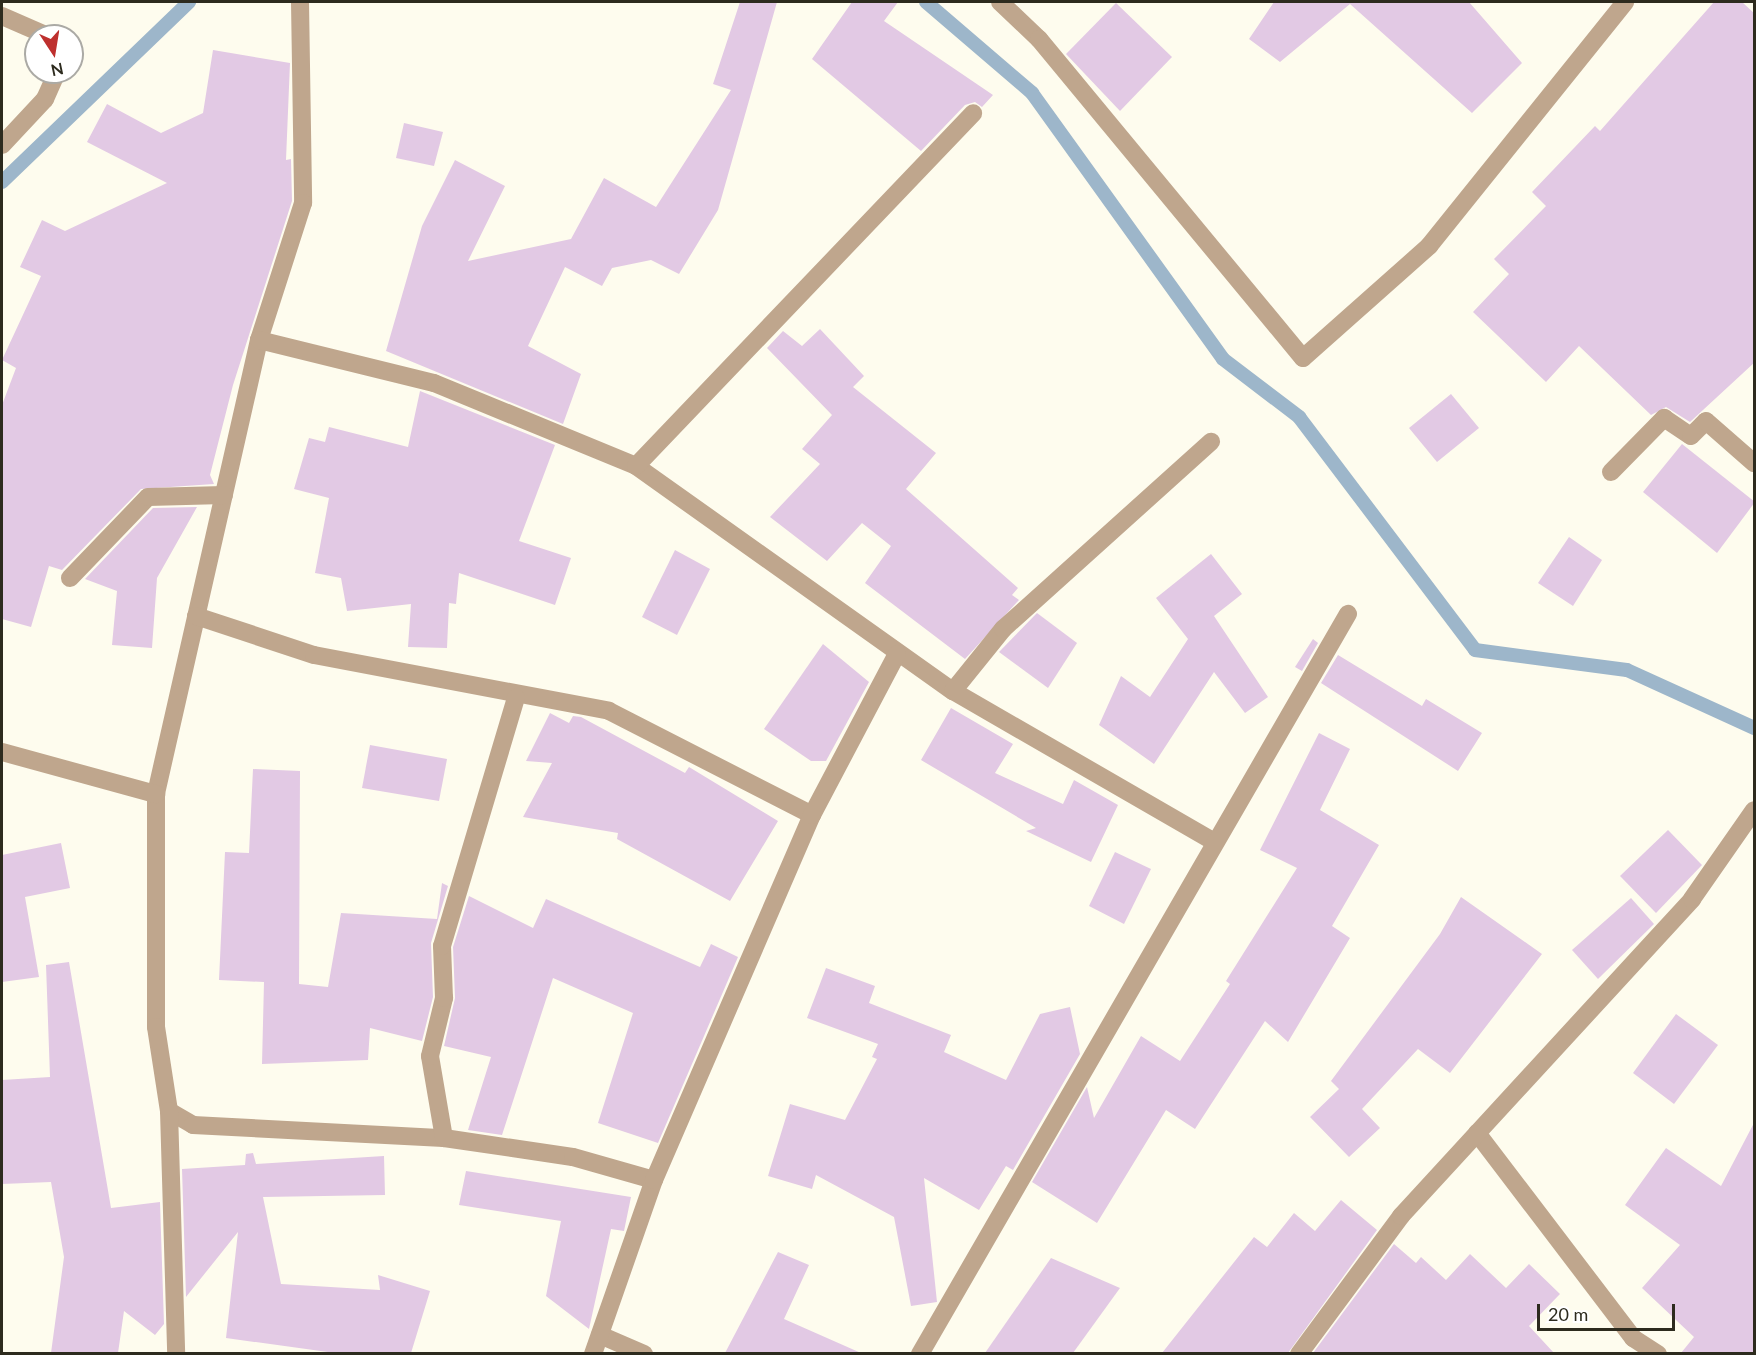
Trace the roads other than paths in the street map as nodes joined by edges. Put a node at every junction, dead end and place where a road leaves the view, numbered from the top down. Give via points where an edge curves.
1 (300, 2) edge
2 (1000, 2) edge
3 (1625, 2) edge
4 (2, 16) edge
5 (24, 26) edge
6 (52, 84) edge
7 (973, 113) dead end
8 (2, 145) edge
9 (259, 340) junction
10 (1211, 442) dead end
11 (1755, 463) edge
12 (636, 466) junction
13 (1611, 472) dead end
14 (224, 495) junction
15 (70, 578) dead end
16 (1348, 614) dead end
17 (196, 616) junction
18 (897, 654) junction
19 (953, 692) junction
20 (516, 698) junction
21 (2, 752) edge
22 (156, 794) junction
23 (1755, 810) edge
24 (812, 815) junction
25 (1215, 842) junction
26 (169, 1111) junction
27 (1478, 1133) junction
28 (444, 1138) junction
29 (654, 1179) junction
30 (600, 1335) junction
31 (1630, 1346) edge
32 (176, 1353) edge
33 (593, 1353) edge
34 (644, 1353) edge
35 (920, 1353) edge
36 (1299, 1353) edge
37 (1658, 1353) edge

1 - 9 street via 303,203
2 - 3 street via 1039,39 1303,358 1429,246
4 - 5 street
6 - 8 street via 45,99
7 - 12 street
9 - 12 street via 434,383
9 - 14 street
10 - 19 street via 1003,629
11 - 13 street via 1706,421 1691,436 1664,418
12 - 18 street
14 - 15 street via 148,497
14 - 17 street
16 - 25 street
17 - 20 street via 314,655
17 - 22 street
18 - 19 street
18 - 24 street
19 - 25 street
20 - 24 street via 609,711
20 - 28 street via 442,946 444,998 430,1056
21 - 22 street
22 - 26 street via 156,1027
23 - 27 street via 1692,899
24 - 29 street
25 - 35 street
26 - 28 street via 193,1125
26 - 32 street
27 - 31 street
27 - 36 street via 1401,1216
28 - 29 street via 573,1157
29 - 30 street
30 - 33 street
30 - 34 street
31 - 37 street

